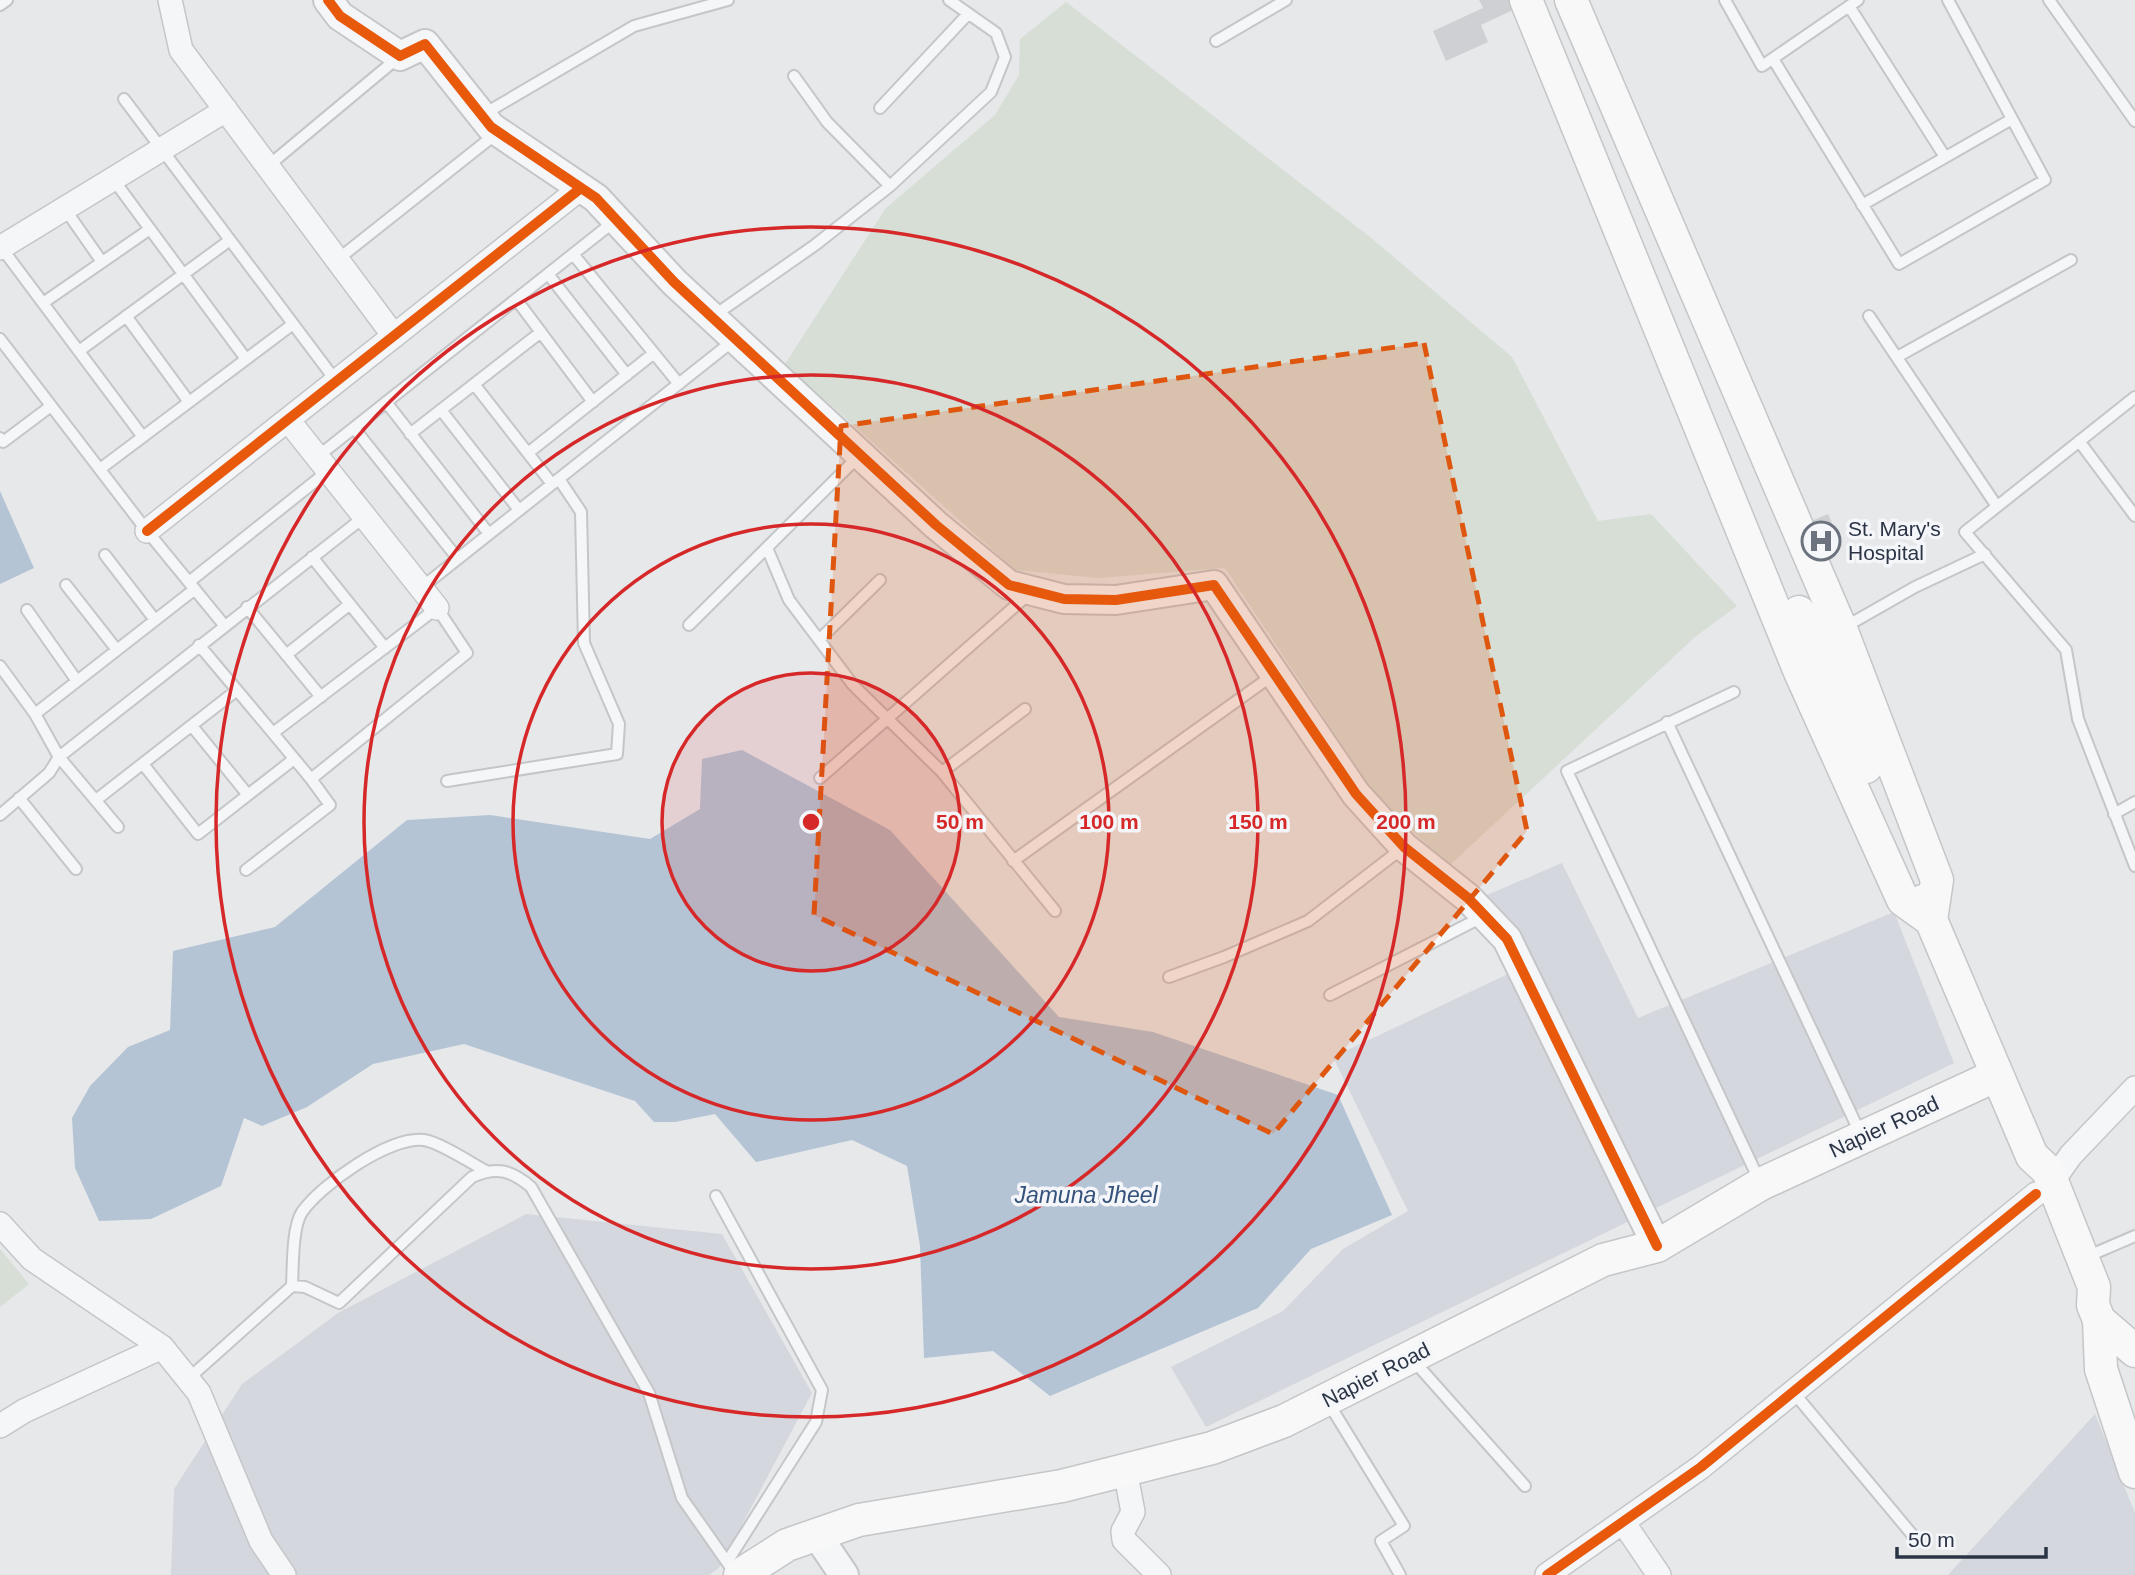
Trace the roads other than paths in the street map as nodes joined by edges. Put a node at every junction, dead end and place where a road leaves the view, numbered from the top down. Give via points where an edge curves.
1 (7, 0) edge
2 (170, 0) edge
3 (328, 0) edge
4 (728, 0) edge
5 (950, 0) edge
6 (1286, 0) edge
7 (1526, 0) edge
8 (1544, 0) edge
9 (1571, 0) edge
10 (1725, 0) edge
11 (1948, 0) edge
12 (2049, 0) edge
13 (1854, 3) edge
14 (0, 5) edge
15 (968, 14) junction
16 (1216, 41) dead end
17 (400, 56) junction
18 (1773, 59) junction
19 (794, 76) dead end
20 (124, 99) dead end
21 (880, 108) dead end
22 (226, 110) junction
23 (2012, 119) junction
24 (2135, 121) edge
25 (490, 124) junction
26 (162, 149) junction
27 (1945, 157) junction
28 (268, 166) junction
29 (113, 179) junction
30 (890, 186) junction
31 (580, 188) junction
32 (1861, 205) junction
33 (65, 209) junction
34 (616, 220) junction
35 (150, 229) junction
36 (230, 240) junction
37 (1, 248) edge
38 (573, 254) junction
39 (337, 260) junction
40 (2071, 260) dead end
41 (102, 262) junction
42 (183, 274) junction
43 (548, 274) junction
44 (516, 299) junction
45 (43, 303) junction
46 (126, 316) junction
47 (1869, 316) dead end
48 (712, 317) junction
49 (293, 324) junction
50 (541, 332) junction
51 (394, 335) junction
52 (736, 339) junction
53 (0, 340) edge
54 (79, 351) junction
55 (654, 354) junction
56 (1897, 357) junction
57 (246, 359) junction
58 (627, 375) junction
59 (336, 381) junction
60 (474, 384) junction
61 (679, 384) junction
62 (2135, 397) edge
63 (189, 402) junction
64 (386, 402) junction
65 (593, 402) junction
66 (51, 406) junction
67 (441, 410) junction
68 (288, 420) junction
69 (354, 428) junction
70 (410, 434) junction
71 (143, 437) junction
72 (0, 438) edge
73 (2079, 441) junction
74 (528, 453) junction
75 (860, 455) junction
76 (323, 464) junction
77 (100, 469) junction
78 (556, 481) junction
79 (1996, 505) junction
80 (519, 510) junction
81 (2135, 516) edge
82 (364, 517) junction
83 (147, 531) junction
84 (489, 534) junction
85 (766, 548) junction
86 (1984, 554) junction
87 (105, 555) dead end
88 (312, 557) junction
89 (458, 559) junction
90 (880, 580) dead end
91 (66, 585) dead end
92 (192, 586) junction
93 (421, 588) junction
94 (1032, 591) junction
95 (350, 604) junction
96 (247, 607) junction
97 (437, 608) junction
98 (27, 610) dead end
99 (155, 620) junction
100 (224, 625) junction
101 (689, 625) dead end
102 (1841, 629) junction
103 (819, 640) junction
104 (199, 645) junction
105 (384, 648) junction
106 (117, 650) junction
107 (286, 655) junction
108 (0, 666) edge
109 (1275, 674) junction
110 (77, 681) junction
111 (237, 690) junction
112 (1734, 692) dead end
113 (320, 697) junction
114 (1025, 709) dead end
115 (35, 714) junction
116 (886, 717) junction
117 (1667, 722) junction
118 (192, 726) junction
119 (273, 733) junction
120 (59, 757) junction
121 (294, 759) junction
122 (143, 764) junction
123 (942, 772) junction
124 (820, 778) dead end
125 (311, 779) junction
126 (447, 781) dead end
127 (248, 795) junction
128 (19, 798) junction
129 (96, 800) junction
130 (2135, 802) edge
131 (2114, 814) junction
132 (0, 815) edge
133 (118, 827) dead end
134 (1404, 847) junction
135 (1013, 861) junction
136 (2135, 866) edge
137 (76, 869) dead end
138 (246, 870) dead end
139 (1055, 911) dead end
140 (1485, 916) junction
141 (1931, 920) junction
142 (1169, 976) dead end
143 (1330, 995) dead end
144 (1988, 1079) junction
145 (2135, 1088) edge
146 (1862, 1137) junction
147 (486, 1171) junction
148 (1761, 1184) junction
149 (2044, 1188) junction
150 (716, 1196) dead end
151 (0, 1224) edge
152 (2062, 1231) junction
153 (2135, 1236) edge
154 (1657, 1246) junction
155 (2082, 1258) junction
156 (292, 1286) junction
157 (2096, 1312) junction
158 (162, 1347) junction
159 (2124, 1354) edge
160 (1421, 1369) junction
161 (188, 1379) junction
162 (1794, 1393) junction
163 (2135, 1410) edge
164 (1334, 1412) junction
165 (0, 1426) edge
166 (2135, 1472) edge
167 (1126, 1479) junction
168 (1525, 1486) dead end
169 (1623, 1522) junction
170 (1915, 1538) dead end
171 (830, 1553) edge
172 (735, 1571) edge
173 (284, 1575) edge
174 (767, 1575) edge
175 (1158, 1575) edge
176 (1400, 1575) edge
177 (1547, 1575) edge
178 (1660, 1575) edge

1 - 14 lane
2 - 22 street via 181,51
3 - 17 street via 340,16
4 - 25 lane via 634,26
5 - 15 lane
6 - 16 lane
7 - 141 main road via 1800,672 1903,900
8 - 141 main road
9 - 102 main road
10 - 18 lane via 1762,66
11 - 23 lane
12 - 24 lane
13 - 18 lane
13 - 27 lane
15 - 21 lane
15 - 30 lane via 996,33 1005,57 991,92
17 - 25 street via 425,44
17 - 28 lane
18 - 32 lane
19 - 30 lane via 827,122
20 - 26 lane
22 - 26 street
22 - 28 street
23 - 27 lane
23 - 32 lane via 2045,180 1899,264
25 - 31 street
25 - 39 lane
26 - 29 street
26 - 36 lane
27 - 32 lane
28 - 39 street
29 - 33 street
29 - 35 lane
30 - 48 lane
31 - 34 street
31 - 51 street
33 - 37 street
33 - 41 lane
34 - 38 lane
34 - 48 street
35 - 41 lane
35 - 42 lane
36 - 42 lane
36 - 49 lane
37 - 45 lane
38 - 43 lane
38 - 55 lane
39 - 51 street
40 - 56 lane
41 - 45 lane
42 - 46 lane
42 - 57 lane
43 - 44 lane
43 - 58 lane
44 - 50 lane
44 - 64 lane
45 - 54 lane
46 - 54 lane
46 - 63 lane
47 - 56 lane
48 - 52 street
49 - 57 lane
49 - 59 lane
50 - 60 lane
50 - 65 lane
51 - 59 street
52 - 61 lane
52 - 75 street
53 - 66 lane
54 - 71 lane
55 - 58 lane
55 - 61 lane
56 - 79 lane
57 - 63 lane
58 - 65 lane
59 - 68 street
60 - 67 lane
60 - 74 lane
61 - 78 lane
62 - 73 lane
63 - 71 lane
64 - 69 lane
64 - 70 lane
65 - 74 lane
66 - 72 lane via 3,442
66 - 77 lane
67 - 70 lane
67 - 80 lane
68 - 76 street
68 - 83 street
69 - 76 lane
69 - 89 lane
70 - 84 lane
71 - 77 lane
73 - 79 lane
73 - 81 lane
74 - 78 lane
75 - 85 lane
75 - 94 street via 1009,585
76 - 82 street
76 - 92 lane
77 - 83 lane
78 - 80 lane
78 - 126 lane via 581,512 584,643 619,724 617,754
79 - 86 lane via 1965,531
80 - 84 lane
82 - 88 lane
82 - 93 street
83 - 92 lane
84 - 89 lane
85 - 101 lane
85 - 103 lane via 789,600
86 - 102 lane
86 - 131 lane via 2066,650 2078,719
87 - 99 lane
88 - 95 lane
88 - 96 lane
89 - 93 lane
90 - 103 lane
91 - 106 lane
92 - 99 lane
92 - 100 lane
93 - 97 street
94 - 109 street via 1064,599 1116,600 1214,585
94 - 116 lane
95 - 105 lane
95 - 107 lane
96 - 100 lane
96 - 107 lane
97 - 105 lane
97 - 125 lane via 467,653
98 - 110 lane
99 - 106 lane
100 - 104 lane
102 - 141 main road via 1937,880
103 - 116 lane via 853,685
104 - 111 lane
104 - 120 lane
105 - 113 lane
106 - 110 lane
107 - 113 lane
108 - 115 lane
109 - 134 street via 1356,794
109 - 135 lane
110 - 115 lane
111 - 118 lane
111 - 119 lane
112 - 117 lane
113 - 119 lane
114 - 123 lane
115 - 120 lane
116 - 123 lane
116 - 124 lane
117 - 146 lane
117 - 148 lane via 1567,772
118 - 122 lane
118 - 127 lane
119 - 121 lane
120 - 128 lane via 49,774
120 - 129 lane
121 - 125 lane
121 - 127 lane
122 - 127 lane via 198,834
122 - 129 lane
123 - 135 lane
125 - 138 lane via 330,805
128 - 132 lane
128 - 137 lane
129 - 133 lane
130 - 131 lane
131 - 136 lane
134 - 140 street
134 - 142 lane via 1308,920
135 - 139 lane
140 - 143 lane
140 - 154 street via 1507,939
141 - 144 main road
144 - 146 main road, Napier Road
144 - 149 main road via 2032,1156 2030,1180
145 - 149 street
146 - 148 main road, Napier Road
147 - 156 lane via 472,1177 338,1303 305,1287
147 - 156 lane via 424,1140 391,1146 354,1164 301,1213
147 - 172 lane via 515,1174 531,1187 649,1392 682,1498
148 - 154 main road, Napier Road
149 - 152 main road
149 - 162 street
150 - 172 lane via 822,1390 816,1422
151 - 158 street via 32,1259
152 - 155 main road
152 - 157 main road via 2080,1293
153 - 155 lane
154 - 160 main road via 1619,1275
154 - 167 main road, Napier Road via 1603,1260 1284,1421
155 - 157 main road via 2094,1287
156 - 161 lane
157 - 159 main road
157 - 166 main road via 2101,1368
158 - 161 street
158 - 165 street
159 - 163 main road
160 - 164 main road
160 - 168 lane
161 - 173 street via 199,1393 261,1541
162 - 169 street
162 - 170 lane
164 - 167 main road via 1221,1459
164 - 176 lane via 1404,1526 1381,1541
167 - 171 main road, Napier Road via 859,1520
167 - 175 street via 1133,1511 1123,1531 1124,1540
169 - 177 street
169 - 178 street
171 - 172 main road, Napier Road via 787,1545
171 - 174 main road via 788,1560

